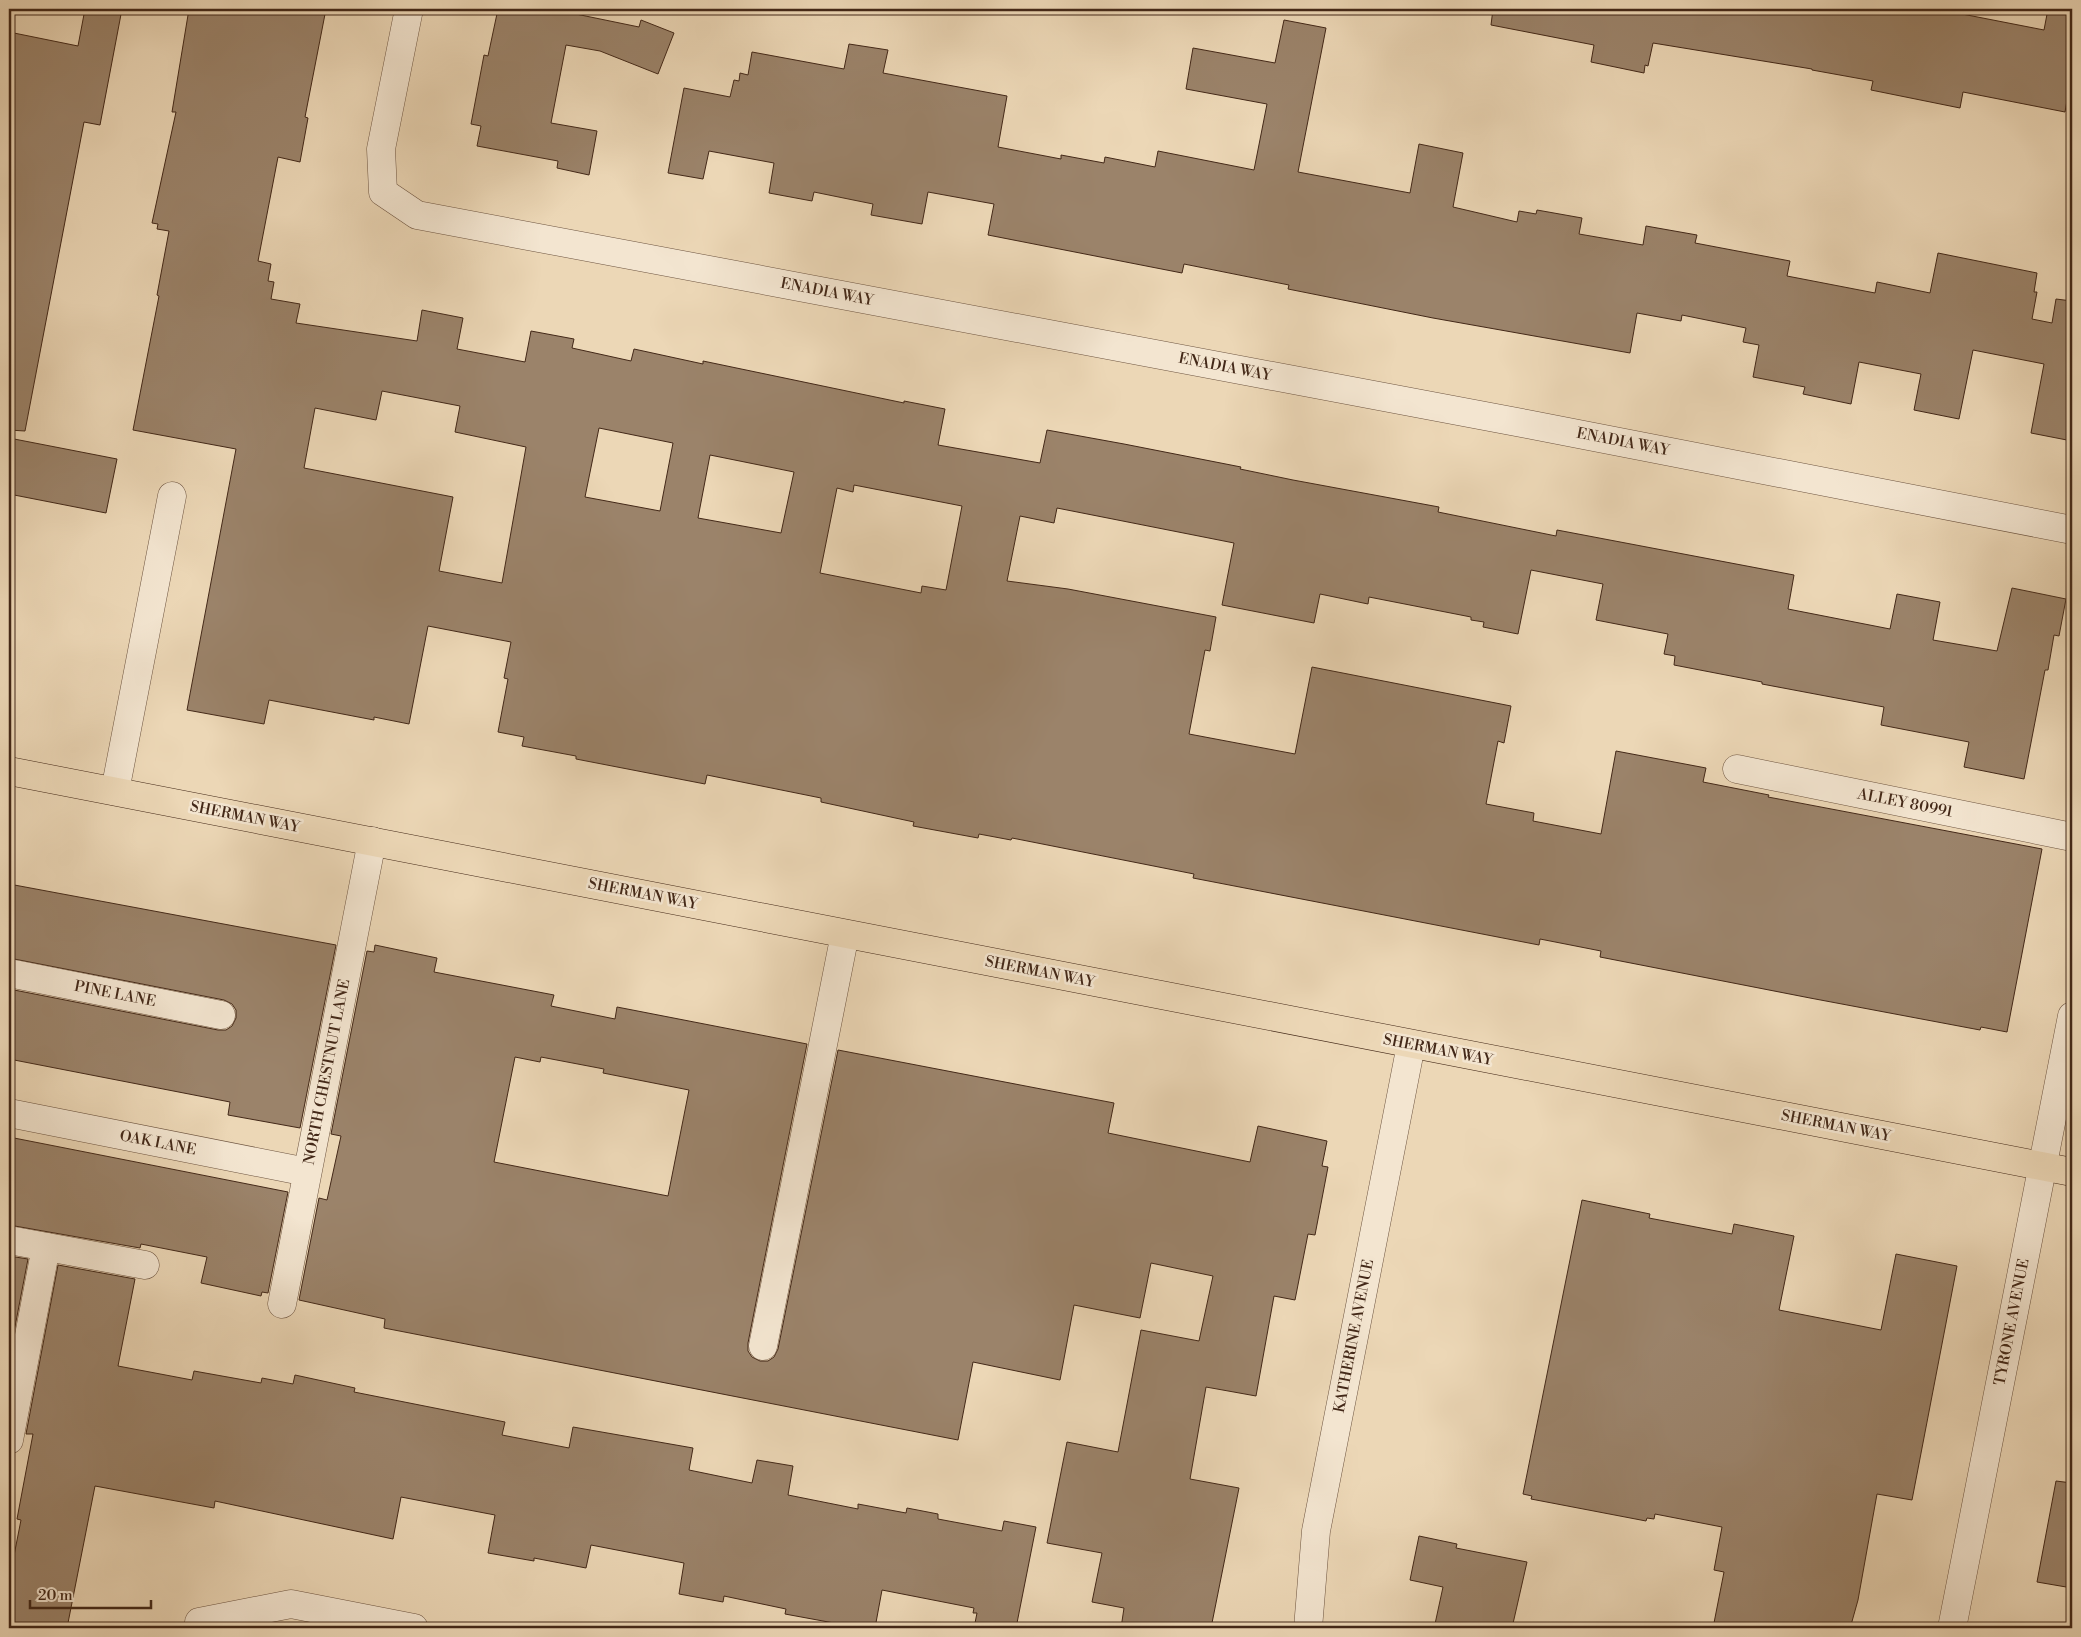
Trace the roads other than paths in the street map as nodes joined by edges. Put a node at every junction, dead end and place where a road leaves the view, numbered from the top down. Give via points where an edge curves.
1 (408, 9) edge
2 (172, 496) dead end
3 (2072, 530) edge
4 (1737, 769) dead end
5 (9, 771) edge
6 (115, 791) junction
7 (2072, 837) edge
8 (372, 841) junction
9 (845, 934) junction
10 (9, 973) edge
11 (221, 1015) dead end
12 (2072, 1016) edge
13 (1411, 1045) junction
14 (9, 1113) edge
15 (2043, 1166) junction
16 (307, 1172) junction
17 (2072, 1172) edge
18 (9, 1240) edge
19 (46, 1247) junction
20 (145, 1265) dead end
21 (282, 1304) dead end
22 (763, 1346) dead end
23 (9, 1440) edge
24 (199, 1622) dead end
25 (414, 1628) edge
26 (1308, 1628) edge
27 (1952, 1628) edge

1 - 3 street, ENADIA WAY via 381,149 384,192 417,215
2 - 6 street
4 - 7 street, ALLEY 80991
5 - 6 main road, SHERMAN WAY
6 - 8 main road, SHERMAN WAY
8 - 9 main road, SHERMAN WAY
8 - 16 street, NORTH CHESTNUT LANE
9 - 13 main road, SHERMAN WAY
9 - 22 street
10 - 11 street, PINE LANE
12 - 15 street, TYRONE AVENUE
13 - 15 main road, SHERMAN WAY
13 - 26 street, KATHERINE AVENUE via 1316,1531
14 - 16 street, OAK LANE
15 - 17 main road, SHERMAN WAY
15 - 27 street, TYRONE AVENUE
16 - 21 street, NORTH CHESTNUT LANE
18 - 19 street
19 - 20 street
19 - 23 street
24 - 25 street via 291,1604

